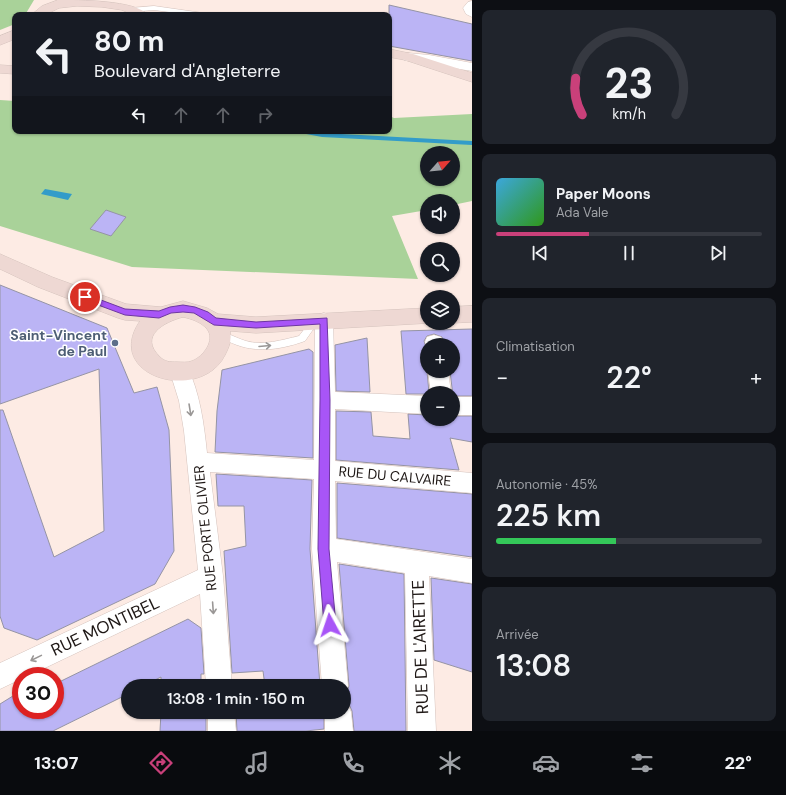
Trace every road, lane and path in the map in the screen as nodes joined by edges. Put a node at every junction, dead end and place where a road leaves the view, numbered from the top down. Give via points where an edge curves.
1 (472, 4) edge
2 (48, 6) edge
3 (137, 12) edge
4 (182, 12) edge
5 (472, 14) edge
6 (12, 35) edge
7 (0, 40) edge
8 (12, 45) edge
9 (0, 48) edge
10 (392, 54) edge
11 (408, 57) junction
12 (472, 67) edge
13 (0, 69) edge
14 (12, 70) edge
15 (472, 78) edge
16 (0, 261) edge
17 (472, 314) edge
18 (460, 315) edge
19 (420, 316) edge
20 (320, 321) junction
21 (152, 322) junction
22 (221, 333) junction
23 (180, 372) junction
24 (325, 400) junction
25 (420, 405) edge
26 (460, 406) edge
27 (472, 406) edge
28 (198, 462) junction
29 (324, 470) junction
30 (472, 483) edge
31 (324, 549) junction
32 (417, 564) junction
33 (472, 571) edge
34 (211, 576) junction
35 (0, 676) edge
36 (218, 679) edge
37 (334, 679) edge
38 (221, 719) edge
39 (338, 719) edge
40 (222, 731) edge
41 (339, 731) edge
42 (422, 731) edge

1 - 5 street via 469,8
2 - 3 street via 80,1 107,4
3 - 4 lane via 154,8
6 - 7 street
8 - 9 street
10 - 11 street
11 - 12 street
11 - 15 street
13 - 14 street
16 - 21 street via 45,282
17 - 18 street
19 - 20 street
20 - 22 street via 256,325
22 -> 20 lane via 238,343 262,348 302,339
20 - 24 street
21 - 22 street via 170,310 195,310 205,315
21 - 23 street via 141,338 144,355 159,368 169,372
22 - 23 street via 218,350 208,362 192,370
23 -> 28 street, RUE PORTE OLIVIER via 187,391
24 - 25 street
24 - 29 street
26 - 27 street
28 - 29 street, RUE DU CALVAIRE
28 - 34 street, RUE PORTE OLIVIER
29 - 30 street, RUE DU CALVAIRE
29 - 31 street
31 - 32 street
31 - 37 street
32 - 33 street
32 - 42 street, RUE DE L'AIRETTE
34 -> 35 street, RUE MONTIBEL
34 -> 36 street, RUE PORTE OLIVIER
38 - 40 street
39 - 41 street

